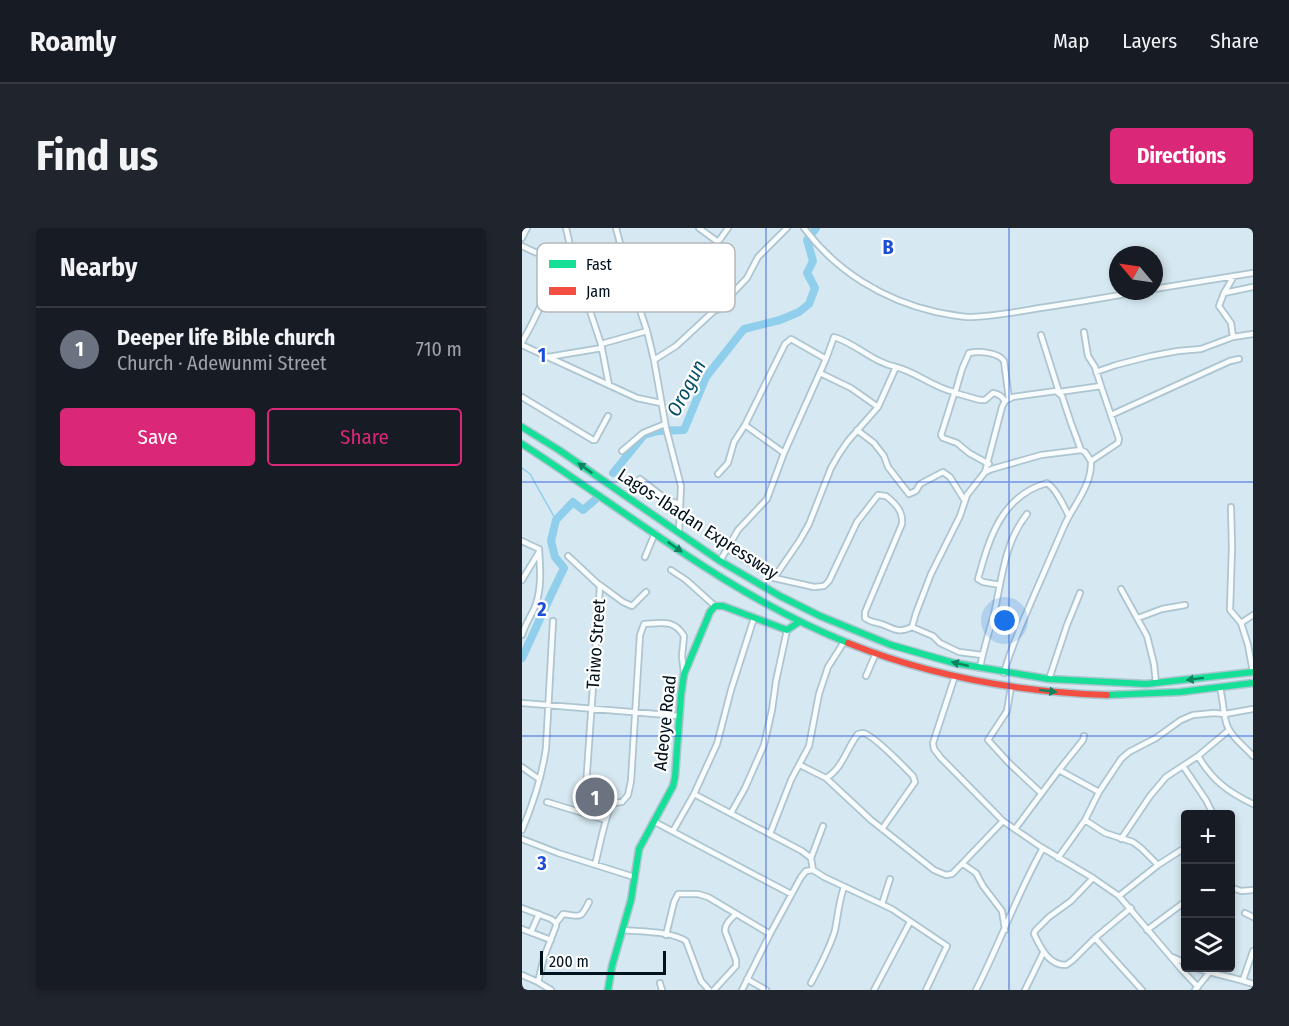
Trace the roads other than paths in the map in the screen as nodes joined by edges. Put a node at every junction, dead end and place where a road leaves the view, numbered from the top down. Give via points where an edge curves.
1 (527, 228) edge
2 (566, 228) edge
3 (616, 228) edge
4 (699, 228) edge
5 (728, 228) edge
6 (787, 228) edge
7 (804, 228) edge
8 (522, 238) edge
9 (718, 242) joint
10 (569, 243) edge
11 (620, 243) edge
12 (522, 246) edge
13 (537, 253) edge
14 (1253, 273) edge
15 (1234, 276) junction
16 (1253, 287) edge
17 (1163, 288) edge
18 (735, 291) edge
19 (1224, 293) junction
20 (1109, 297) edge
21 (538, 312) edge
22 (591, 312) edge
23 (641, 312) edge
24 (715, 312) edge
25 (647, 331) junction
26 (1084, 332) dead end
27 (1253, 334) edge
28 (1041, 335) dead end
29 (1233, 337) junction
30 (522, 344) edge
31 (602, 346) junction
32 (548, 357) junction
33 (826, 359) junction
34 (1239, 359) dead end
35 (654, 360) junction
36 (896, 367) junction
37 (1096, 372) junction
38 (819, 373) junction
39 (609, 385) junction
40 (1101, 386) junction
41 (955, 392) junction
42 (1059, 392) junction
43 (522, 397) edge
44 (1007, 400) junction
45 (662, 403) junction
46 (878, 407) junction
47 (1111, 415) junction
48 (608, 416) dead end
49 (745, 425) junction
50 (666, 426) junction
51 (522, 428) edge
52 (857, 430) junction
53 (522, 444) edge
54 (1082, 450) junction
55 (622, 451) dead end
56 (784, 453) junction
57 (1091, 461) junction
58 (987, 462) junction
59 (992, 469) junction
60 (985, 472) junction
61 (718, 474) dead end
62 (640, 479) dead end
63 (965, 501) junction
64 (680, 504) junction
65 (1231, 507) dead end
66 (1027, 514) dead end
67 (1069, 516) junction
68 (679, 532) junction
69 (655, 533) junction
70 (522, 541) edge
71 (539, 549) junction
72 (728, 549) junction
73 (568, 556) dead end
74 (645, 557) dead end
75 (720, 561) junction
76 (671, 570) dead end
77 (774, 578) junction
78 (522, 580) edge
79 (600, 585) junction
80 (1000, 585) junction
81 (1121, 588) dead end
82 (646, 592) dead end
83 (1080, 593) dead end
84 (1185, 605) dead end
85 (715, 606) junction
86 (786, 615) junction
87 (1253, 615) edge
88 (754, 618) junction
89 (1138, 618) junction
90 (553, 621) dead end
91 (800, 622) junction
92 (1241, 623) junction
93 (912, 627) junction
94 (783, 629) junction
95 (522, 635) edge
96 (844, 641) junction
97 (1251, 645) edge
98 (876, 653) junction
99 (982, 655) junction
100 (980, 668) junction
101 (1253, 672) edge
102 (1004, 673) junction
103 (684, 674) junction
104 (866, 676) dead end
105 (956, 676) junction
106 (1049, 679) junction
107 (1156, 683) junction
108 (1253, 683) edge
109 (1011, 686) junction
110 (1220, 688) junction
111 (522, 703) edge
112 (548, 704) junction
113 (592, 709) junction
114 (1253, 709) edge
115 (635, 712) junction
116 (1225, 714) junction
117 (680, 716) junction
118 (1229, 730) junction
119 (1084, 736) dead end
120 (1198, 756) junction
121 (1253, 756) edge
122 (800, 765) junction
123 (1183, 766) junction
124 (522, 767) edge
125 (1059, 770) junction
126 (826, 778) junction
127 (539, 779) junction
128 (586, 786) dead end
129 (1099, 792) junction
130 (1041, 793) junction
131 (694, 794) junction
132 (547, 802) dead end
133 (1253, 804) edge
134 (1211, 810) edge
135 (731, 813) junction
136 (606, 820) junction
137 (1085, 820) junction
138 (653, 821) junction
139 (1003, 821) junction
140 (823, 826) dead end
141 (882, 829) junction
142 (1015, 829) junction
143 (522, 830) edge
144 (673, 831) junction
145 (770, 834) junction
146 (522, 839) edge
147 (1121, 839) junction
148 (1043, 848) junction
149 (1181, 850) edge
150 (811, 858) junction
151 (1058, 858) junction
152 (963, 864) junction
153 (595, 865) junction
154 (1158, 865) junction
155 (813, 870) junction
156 (634, 877) junction
157 (1093, 878) junction
158 (890, 879) dead end
159 (844, 887) junction
160 (1235, 889) edge
161 (1253, 890) edge
162 (791, 894) junction
163 (1119, 896) junction
164 (589, 902) dead end
165 (882, 904) junction
166 (1181, 904) edge
167 (522, 908) edge
168 (1131, 908) junction
169 (1245, 912) dead end
170 (539, 914) junction
171 (736, 914) junction
172 (1253, 917) edge
173 (556, 922) junction
174 (910, 922) junction
175 (522, 929) edge
176 (622, 930) junction
177 (1005, 930) junction
178 (1148, 930) junction
179 (531, 932) junction
180 (666, 934) junction
181 (770, 934) junction
182 (1095, 938) junction
183 (550, 940) junction
184 (1253, 951) edge
185 (1043, 953) junction
186 (1171, 956) junction
187 (1181, 961) edge
188 (1209, 973) joint
189 (522, 975) edge
190 (747, 979) junction
191 (1243, 980) junction
192 (538, 982) junction
193 (660, 983) dead end
194 (811, 983) dead end
195 (1253, 984) edge
196 (1196, 988) edge
197 (551, 990) edge
198 (608, 990) edge
199 (662, 990) edge
200 (708, 990) edge
201 (714, 990) edge
202 (742, 990) edge
203 (766, 990) edge
204 (874, 990) edge
205 (926, 990) edge
206 (976, 990) edge
207 (1025, 990) edge
208 (1142, 990) edge

1 - 8 street
2 - 10 street
3 - 11 street
4 - 9 street
5 - 9 street
6 - 18 street via 758,257
7 - 20 street via 824,252 858,280 919,308 967,317
12 - 13 street
14 - 15 street
15 - 17 street
15 - 19 street
16 - 19 street
19 - 29 street via 1219,306 1231,323
21 - 30 street
22 - 31 street
23 - 25 street
24 - 35 street
25 - 31 street
25 - 35 street
26 - 37 street via 1088,356
27 - 29 street
28 - 42 street
29 - 37 street via 1202,349 1151,356
30 - 32 street
31 - 32 street
31 - 39 street
32 - 39 street
33 - 36 street via 834,337
33 - 38 street
33 - 49 street via 791,339
34 - 47 street
35 - 45 street
36 - 41 street
36 - 46 street
37 - 40 street
38 - 46 street
38 - 56 street
39 - 45 street via 637,399
40 - 42 street
40 - 47 street
41 - 44 street via 980,400 993,393
41 - 44 street via 972,351 1004,359
41 - 58 street via 941,435
42 - 44 street
42 - 54 street
43 - 48 street via 593,440
44 - 58 street
45 - 50 street
46 - 52 street
47 - 57 street via 1118,443
49 - 56 street
49 - 61 street via 734,442 728,463
50 - 55 street via 643,433
50 - 64 street via 681,486
68 -> 51 main road, Lagos-Ibadan Expressway
52 - 63 street via 874,442 909,494 943,472
52 - 77 street via 838,454 809,524
53 - 69 main road, Lagos-Ibadan Expressway
54 - 57 street
54 - 59 street via 1041,455
56 - 72 street via 767,499 738,530
57 - 67 street via 1088,483
58 - 59 street
58 - 60 street
59 - 60 street
60 - 63 street
62 - 64 street via 667,500
63 - 93 street via 931,574
64 - 68 street
65 - 92 street via 1230,609
66 - 80 street via 1011,540
67 - 80 street via 1047,483 1028,491 1007,508 985,553 978,579
67 - 102 street via 1018,631
68 - 75 main road, Lagos-Ibadan Expressway
69 - 74 street
69 -> 86 main road, Lagos-Ibadan Expressway
70 - 71 street
71 - 78 street
71 - 95 street via 539,593
72 - 75 street
72 - 77 street
73 - 79 street, Taiwo Street
100 -> 75 main road, Lagos-Ibadan Expressway via 891,645 820,616
76 - 85 street
77 - 93 street via 824,586 857,522 878,495 886,496 900,509 902,524 865,618 897,631
79 - 82 street via 632,606
79 - 113 street, Taiwo Street
80 - 99 street
81 - 89 street
83 - 106 street
84 - 89 street
85 - 88 main road
85 - 103 main road, Adeoye Road
86 - 91 main road, Lagos-Ibadan Expressway
86 - 94 main road
87 - 92 street
88 - 94 main road
88 - 131 street via 717,744
89 - 107 street via 1147,636
90 - 112 street
91 - 94 main road
91 - 96 main road, Lagos-Ibadan Expressway
92 - 97 street
93 - 99 street via 959,652
94 - 135 street via 764,745
96 - 98 main road, Lagos-Ibadan Expressway
96 - 122 street via 824,676 809,746
97 - 101 street
98 - 104 street
98 - 105 main road, Lagos-Ibadan Expressway
99 - 100 street
100 - 102 main road, Lagos-Ibadan Expressway
101 -> 107 main road, Lagos-Ibadan Expressway
102 - 106 main road, Lagos-Ibadan Expressway
103 - 115 street via 683,633 665,622 644,624
103 - 117 main road, Adeoye Road
105 - 109 main road, Lagos-Ibadan Expressway
105 - 139 street via 933,746 940,758
106 - 107 main road, Lagos-Ibadan Expressway
108 - 110 main road, Lagos-Ibadan Expressway
109 -> 110 main road, Lagos-Ibadan Expressway via 1106,695
109 - 130 street via 1007,711 988,740
110 - 116 street
111 - 112 street
112 - 113 street
112 - 127 street via 545,755
113 - 115 street
113 - 128 street, Taiwo Street
114 - 116 street
115 - 117 street
115 - 136 street via 628,795 613,804
116 - 118 street
116 - 129 street via 1193,715 1129,752
117 - 138 main road, Adeoye Road via 675,777
118 - 120 street
118 - 121 street
119 - 125 street
120 - 123 street
120 - 133 street via 1215,780
122 - 126 street
122 - 145 street
123 - 134 street
123 - 147 street via 1159,785
124 - 127 street
125 - 129 street
125 - 130 street
126 - 141 street
126 - 141 street via 837,770 858,734 869,735 883,746 915,782
127 - 143 street
129 - 137 street
130 - 142 street
131 - 135 street
131 - 144 street
132 - 136 street
135 - 145 street
136 - 153 street
137 - 147 street
137 - 151 street
138 - 144 street
138 - 156 main road, Adeoye Road via 639,849
139 - 142 street
139 - 152 street
140 - 150 street
141 - 152 street via 942,874 951,874
142 - 148 street
144 - 162 street
145 - 150 street
146 - 153 street
147 - 154 street via 1141,848
148 - 151 street
148 - 177 street
149 - 154 street
150 - 155 street
151 - 157 street
152 - 177 street via 976,873 1002,911
153 - 156 street
154 - 163 street
155 - 159 street
155 - 162 street via 804,873
156 - 176 main road, Adeoye Road
157 - 163 street
157 - 185 street via 1035,931
158 - 165 street
159 - 165 street
159 - 194 street via 827,952
160 - 161 street
162 - 181 street
163 - 168 street
164 - 173 street via 582,914 563,914
165 - 174 street
166 - 178 street
167 - 170 street
168 - 178 street
168 - 182 street
169 - 172 street
170 - 173 street
170 - 179 street
171 - 180 street via 708,897 678,894
171 - 181 street
171 - 201 street via 727,922 725,931 736,966
173 - 183 street
174 - 204 street
174 - 205 street via 947,946
175 - 179 street
176 - 180 street
176 - 198 main road, Adeoye Road
177 - 206 street
178 - 186 street
179 - 183 street
180 - 200 street via 686,941
181 - 190 street
182 - 185 street via 1066,965 1057,964
182 - 208 street
183 - 192 street
184 - 191 street
185 - 207 street
186 - 187 street
186 - 196 street
188 - 191 street
188 - 196 street
189 - 192 street
190 - 202 street
190 - 203 street
191 - 195 street
192 - 197 street
193 - 199 street

